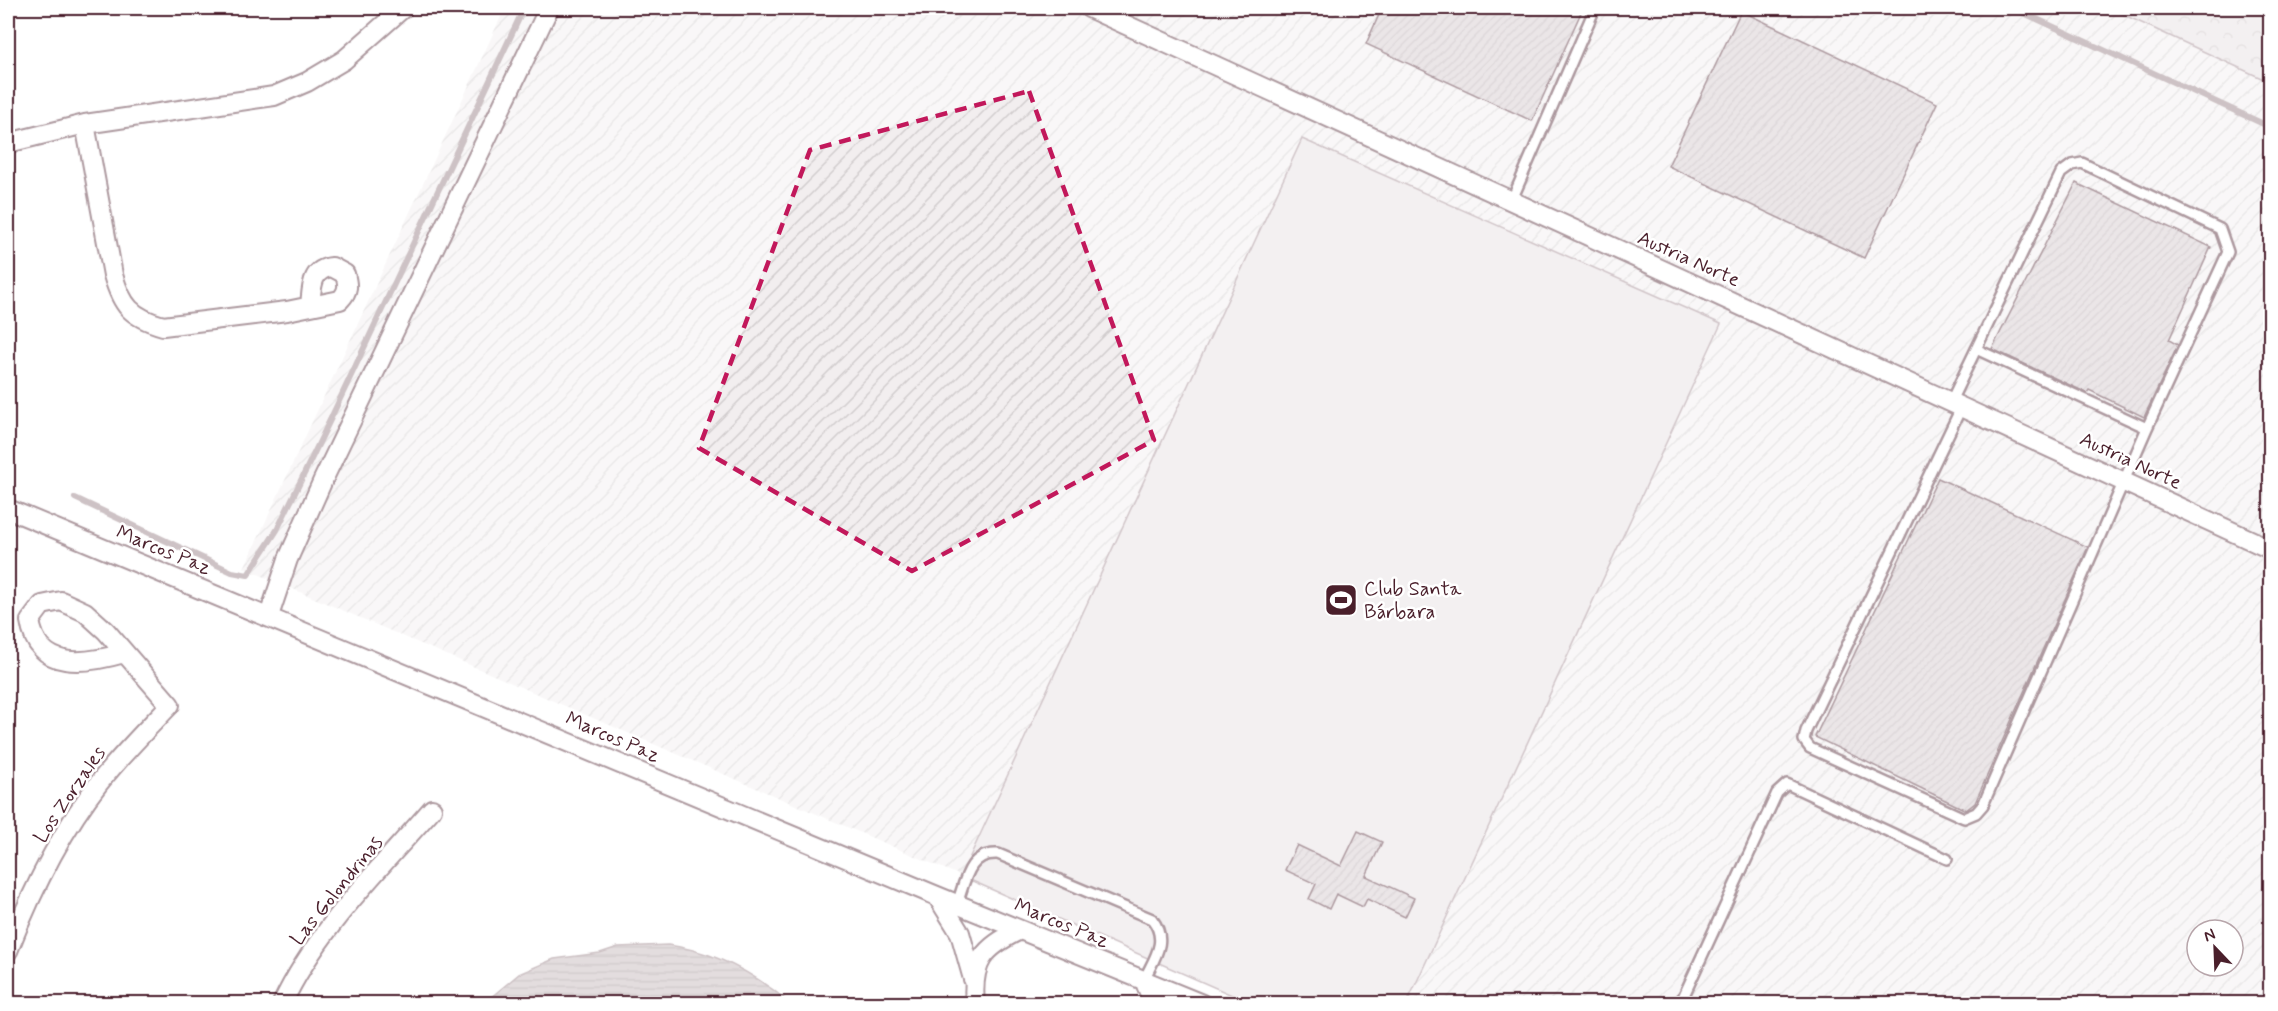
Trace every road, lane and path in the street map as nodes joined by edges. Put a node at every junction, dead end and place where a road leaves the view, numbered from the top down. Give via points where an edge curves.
1 (403, 8) edge
2 (549, 8) edge
3 (1595, 8) edge
4 (1095, 9) edge
5 (85, 124) junction
6 (8, 143) edge
7 (1511, 202) junction
8 (310, 306) dead end
9 (1976, 349) junction
10 (1957, 403) junction
11 (2147, 428) junction
12 (2126, 482) junction
13 (8, 509) edge
14 (2271, 549) edge
15 (269, 616) junction
16 (124, 653) junction
17 (432, 809) dead end
18 (1947, 859) dead end
19 (937, 896) junction
20 (957, 904) junction
21 (1020, 930) junction
22 (8, 951) edge
23 (973, 979) junction
24 (1144, 980) junction
25 (282, 1004) edge
26 (975, 1004) edge
27 (1154, 1004) edge
28 (1202, 1004) edge
29 (1680, 1004) edge

1 - 5 street via 344,60 308,82 274,96
2 - 15 street via 323,480 288,559
3 - 7 lane
4 - 7 street, Austria Norte
5 - 6 street
5 - 8 street via 112,275 119,297 131,312 143,321 163,326
7 - 10 street, Austria Norte
9 - 10 lane
9 - 11 lane
9 - 11 lane via 2061,173 2072,165 2082,164 2220,229 2226,240 2228,252
10 - 12 street, Austria Norte
10 - 12 lane via 1806,731 1804,740 1810,748 1964,818 1976,813 1983,805
11 - 12 lane
12 - 14 street, Austria Norte
13 - 15 street, Marcos Paz
15 - 19 street, Marcos Paz
16 - 16 street, Los Zorzales via 85,612 61,601 42,605 30,621 33,638 45,652 69,662 90,662
16 - 22 street, Los Zorzales via 170,705 124,752 80,810 39,881
17 - 25 street, Las Golondrinas via 337,918 310,954
18 - 29 lane via 1787,784 1778,793
19 - 20 street, Marcos Paz
19 - 23 street via 960,933
20 - 21 street, Marcos Paz
20 - 24 lane via 972,863 988,853 998,854 1152,919 1161,939
21 - 23 street via 989,948
21 - 24 street, Marcos Paz
23 - 26 street
24 - 27 street
24 - 28 street, Marcos Paz

